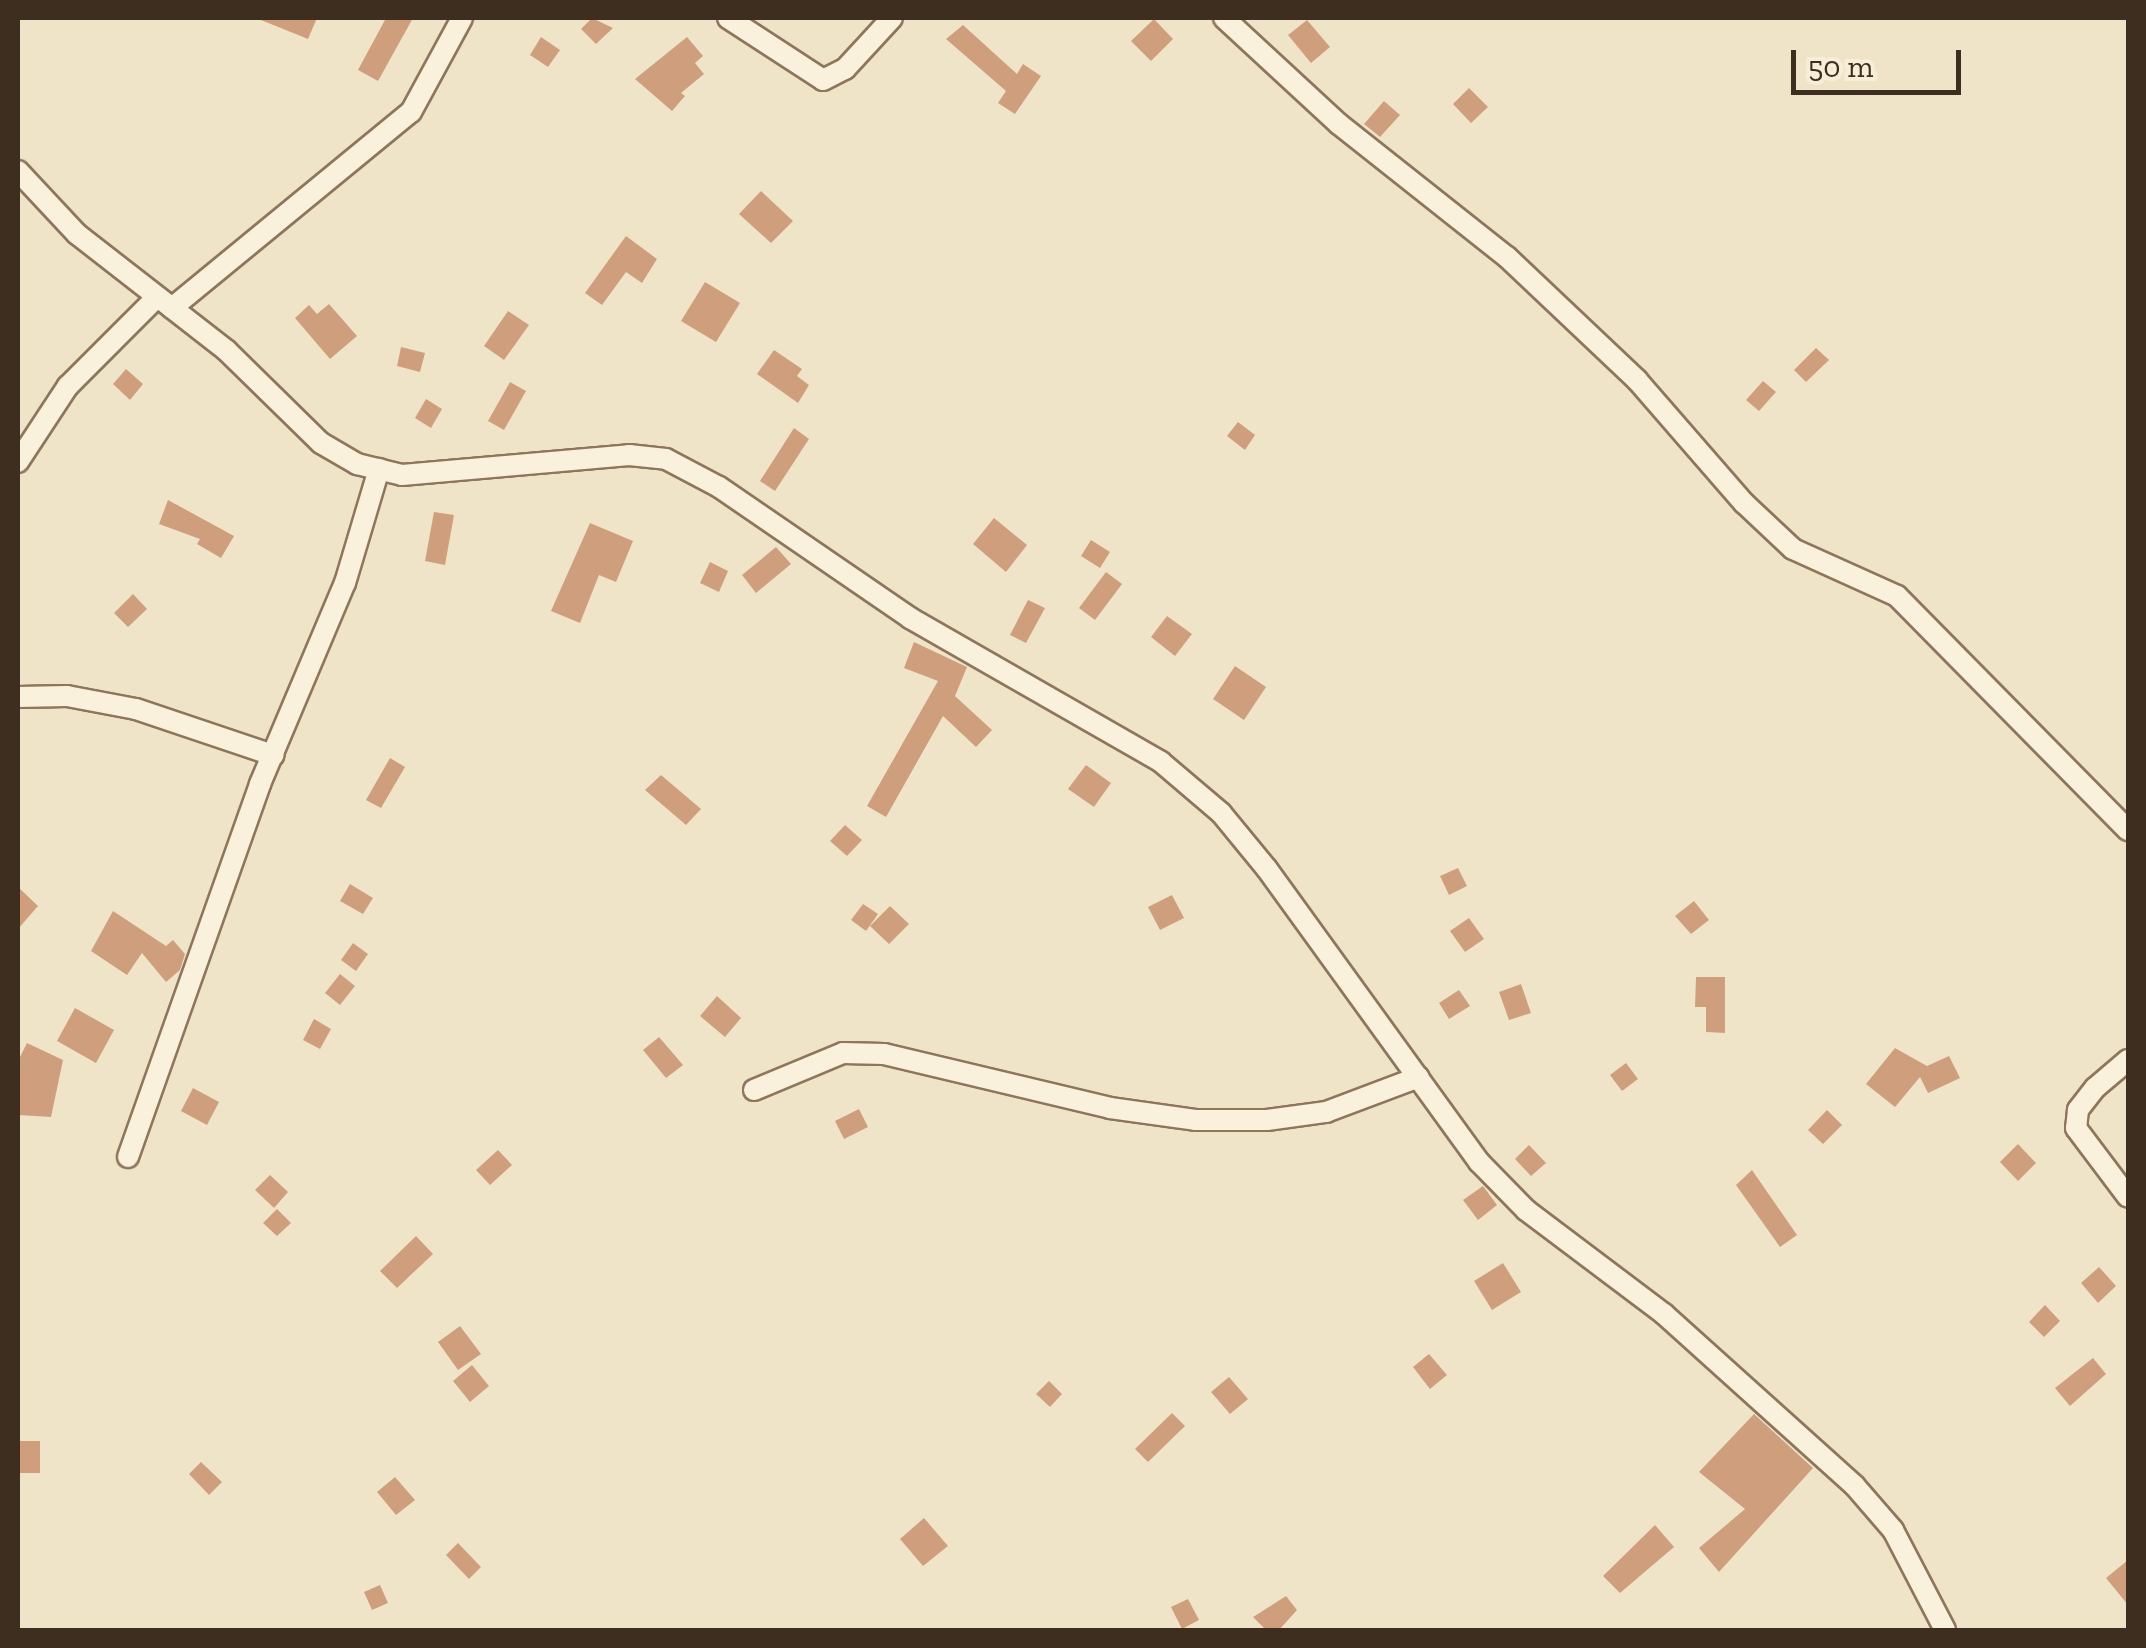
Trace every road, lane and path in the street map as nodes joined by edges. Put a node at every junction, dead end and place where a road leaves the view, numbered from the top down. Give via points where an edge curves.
1 (462, 18) edge
2 (728, 18) edge
3 (892, 18) edge
4 (1224, 18) edge
5 (18, 171) edge
6 (164, 303) junction
7 (18, 462) edge
8 (379, 469) junction
9 (18, 696) edge
10 (272, 755) junction
11 (2128, 830) edge
12 (2128, 1060) edge
13 (1419, 1078) junction
14 (754, 1090) dead end
15 (128, 1156) dead end
16 (2128, 1196) edge
17 (1945, 1630) edge

1 - 6 street via 410,112
2 - 3 street via 823,80 845,68
4 - 11 street via 1339,124 1506,258 1636,380 1794,550 1896,596
5 - 6 street via 76,234
6 - 7 street via 68,386
6 - 8 street via 321,443
8 - 10 street via 345,583
8 - 13 street via 402,475 629,455 666,459 719,487 910,618 1161,762 1221,812
9 - 10 street via 67,696 136,709
10 - 15 street
12 - 16 street via 2078,1110 2076,1128
13 - 14 street via 1326,1112 1267,1120 1195,1120 1110,1108 884,1054 843,1053
13 - 17 street via 1442,1116 1526,1210 1664,1314 1854,1485 1893,1530

